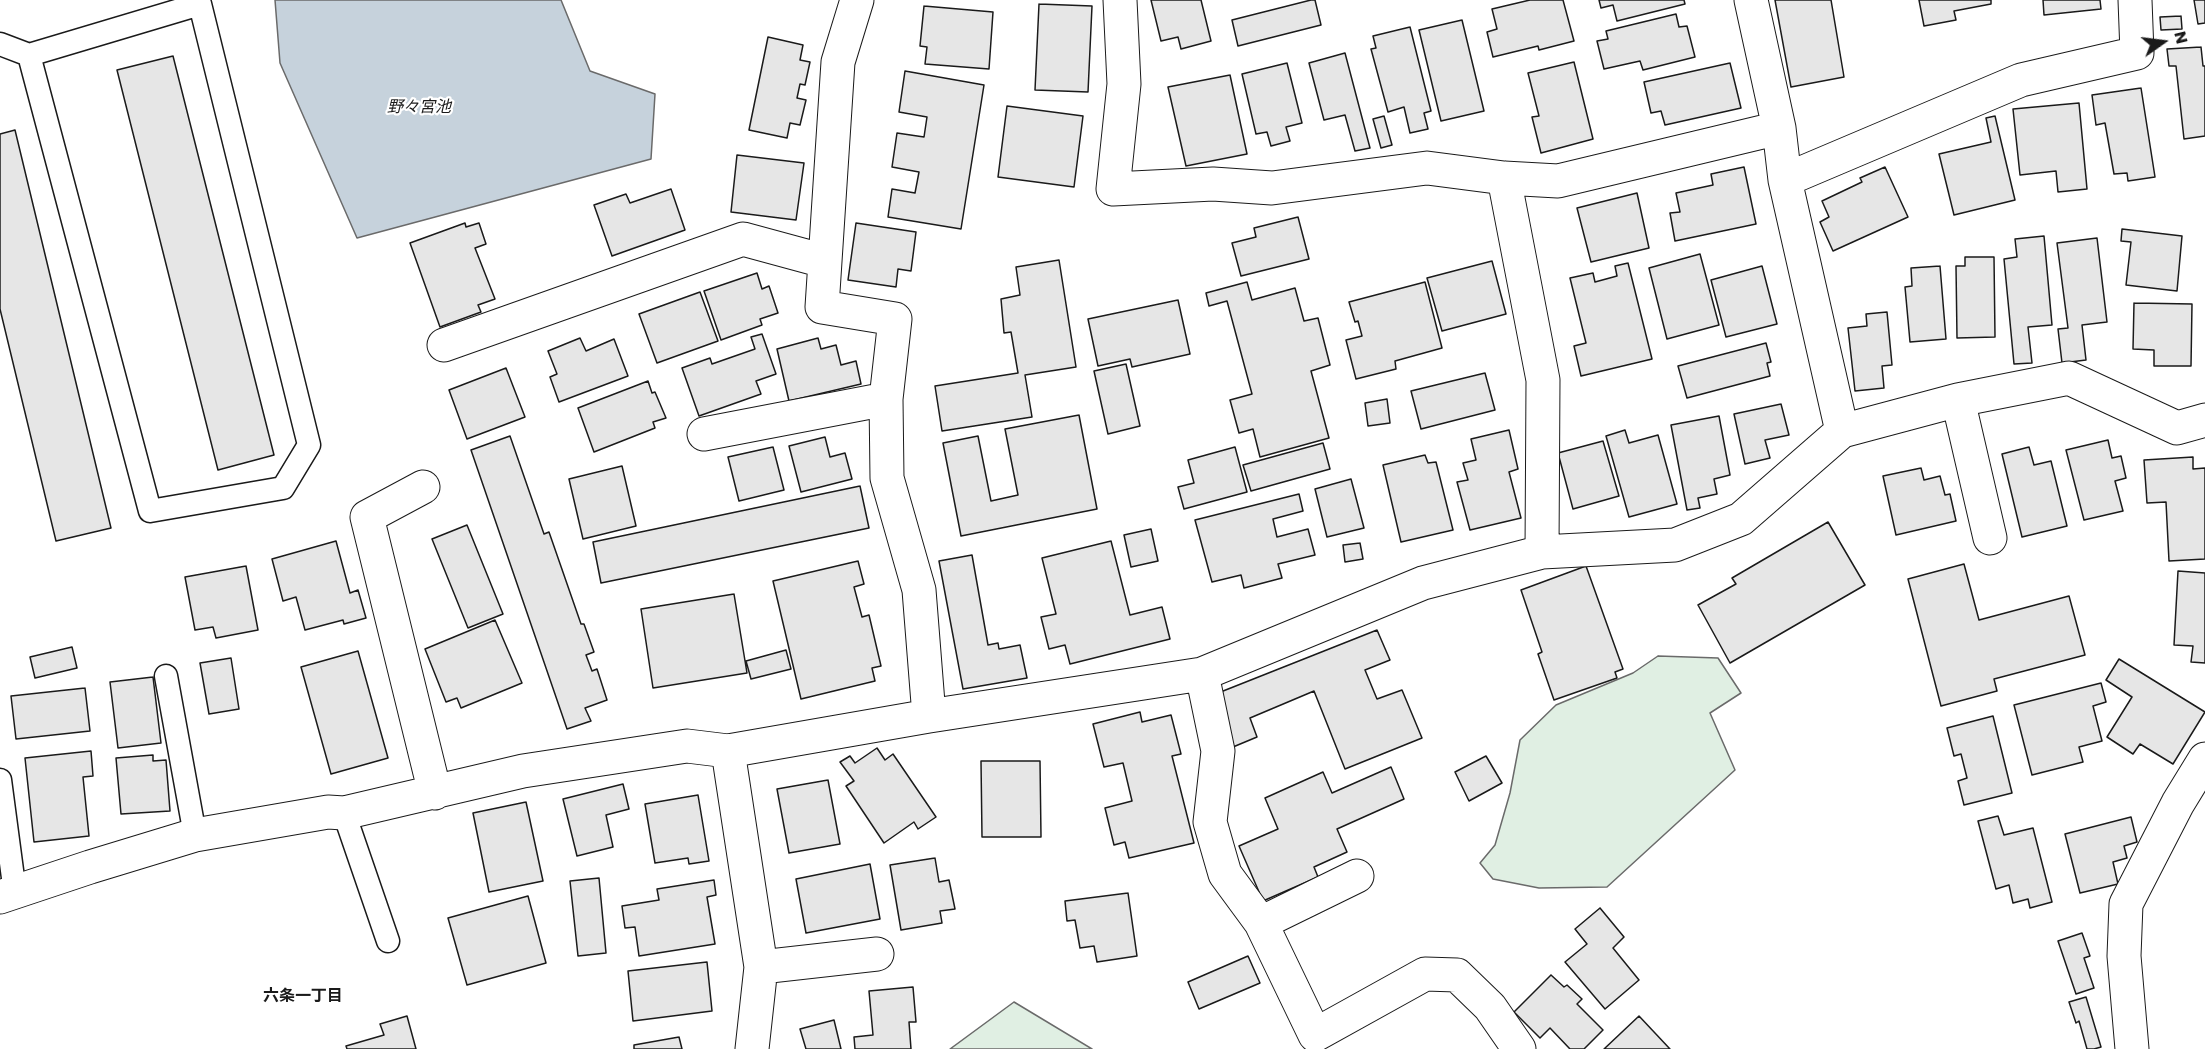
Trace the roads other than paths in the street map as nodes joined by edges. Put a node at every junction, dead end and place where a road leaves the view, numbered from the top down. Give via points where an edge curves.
1 (857, 0) edge
2 (1120, 0) edge
3 (1751, 0) edge
4 (2136, 0) edge
5 (0, 44) edge
6 (29, 55) junction
7 (1779, 128) junction
8 (1504, 178) junction
9 (1785, 180) junction
10 (824, 261) junction
11 (444, 345) dead end
12 (886, 399) junction
13 (1958, 400) junction
14 (2205, 420) edge
15 (1842, 431) junction
16 (704, 434) dead end
17 (423, 486) dead end
18 (1990, 538) dead end
19 (1542, 552) junction
20 (1202, 674) junction
21 (166, 676) dead end
22 (929, 716) junction
23 (728, 751) junction
24 (2205, 759) edge
25 (0, 780) edge
26 (435, 793) junction
27 (344, 813) junction
28 (195, 835) junction
29 (1357, 876) dead end
30 (8, 895) edge
31 (1262, 923) junction
32 (388, 941) dead end
33 (877, 954) dead end
34 (761, 967) junction
35 (752, 1049) edge
36 (1518, 1049) edge
37 (2132, 1049) edge

1 - 10 street via 838,62
2 - 8 street via 1124,84 1113,189 1213,184 1272,188 1427,168
3 - 7 street
4 - 9 street via 2137,53 2020,81
5 - 6 lane
6 - 6 lane via 150,511 283,488 309,445 200,4
7 - 8 street via 1558,181
7 - 9 street
8 - 19 street via 1543,380
9 - 15 street
10 - 11 street via 743,239
10 - 12 street via 822,308 895,319
12 - 16 street
12 - 22 street via 887,478 920,590
13 - 14 street via 2069,378 2176,428
13 - 15 street
13 - 18 street
15 - 19 street via 1742,519 1675,546
17 - 26 street via 367,517
19 - 20 street via 1423,584
20 - 22 street
20 - 31 street via 1218,751 1210,822 1225,874
21 - 28 lane
22 - 23 street
23 - 26 street via 687,746 523,771
23 - 34 street
24 - 37 street via 2178,802 2126,904 2124,956
25 - 30 lane
26 - 27 street
27 - 28 street
27 - 32 lane
28 - 30 street
29 - 31 street
31 - 36 street via 1315,1035 1425,975 1456,975 1490,1007
33 - 34 street
34 - 35 street

